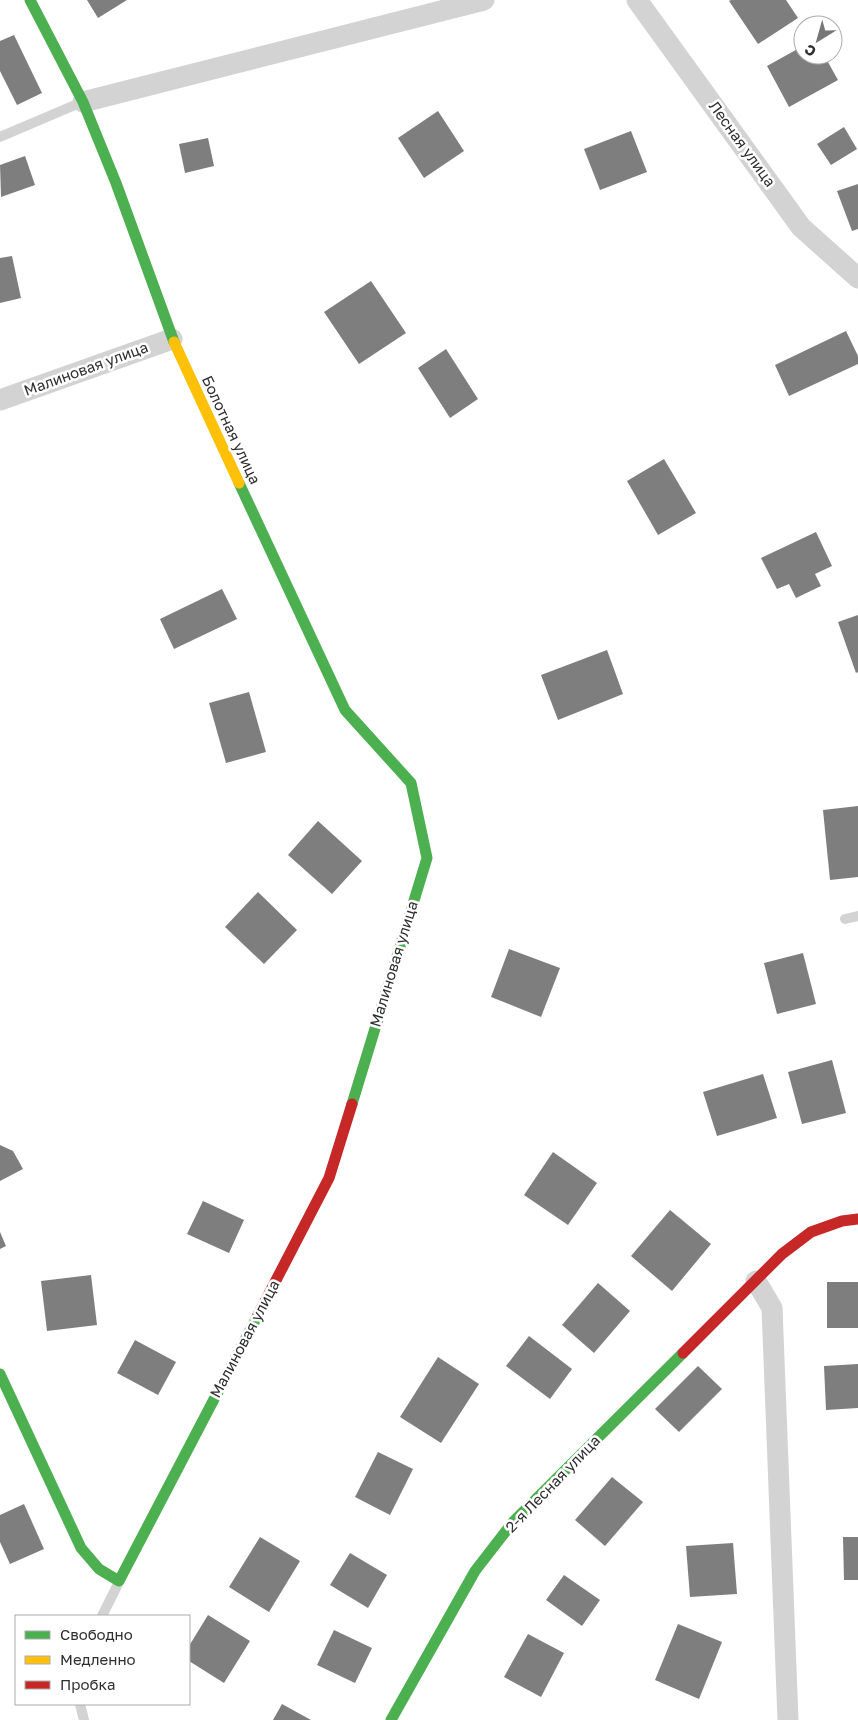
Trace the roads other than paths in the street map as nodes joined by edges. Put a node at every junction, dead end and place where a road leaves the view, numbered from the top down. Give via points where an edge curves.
1 (30, 0) edge
2 (484, 0) edge
3 (637, 0) edge
4 (83, 102) junction
5 (0, 137) edge
6 (858, 278) edge
7 (172, 339) junction
8 (0, 400) edge
9 (427, 858) joint
10 (858, 916) edge
11 (845, 919) dead end
12 (858, 1218) edge
13 (756, 1281) junction
14 (0, 1374) edge
15 (119, 1581) junction
16 (102, 1615) edge
17 (80, 1705) edge
18 (84, 1720) edge
19 (391, 1720) edge
20 (788, 1720) edge

1 - 4 street, Болотная улица
2 - 4 street
3 - 6 street, Лесная улица via 801,227
4 - 5 lane
4 - 7 street, Болотная улица
7 - 8 street, Малиновая улица
7 - 9 street, Болотная улица via 345,710 411,783
9 - 15 street, Малиновая улица via 329,1178
10 - 11 lane
12 - 13 street, 2-я Лесная улица via 811,1232 782,1254
13 - 19 street, 2-я Лесная улица via 513,1522 475,1571
13 - 20 street via 772,1308
14 - 15 street via 81,1548 99,1569
15 - 16 lane
17 - 18 lane

